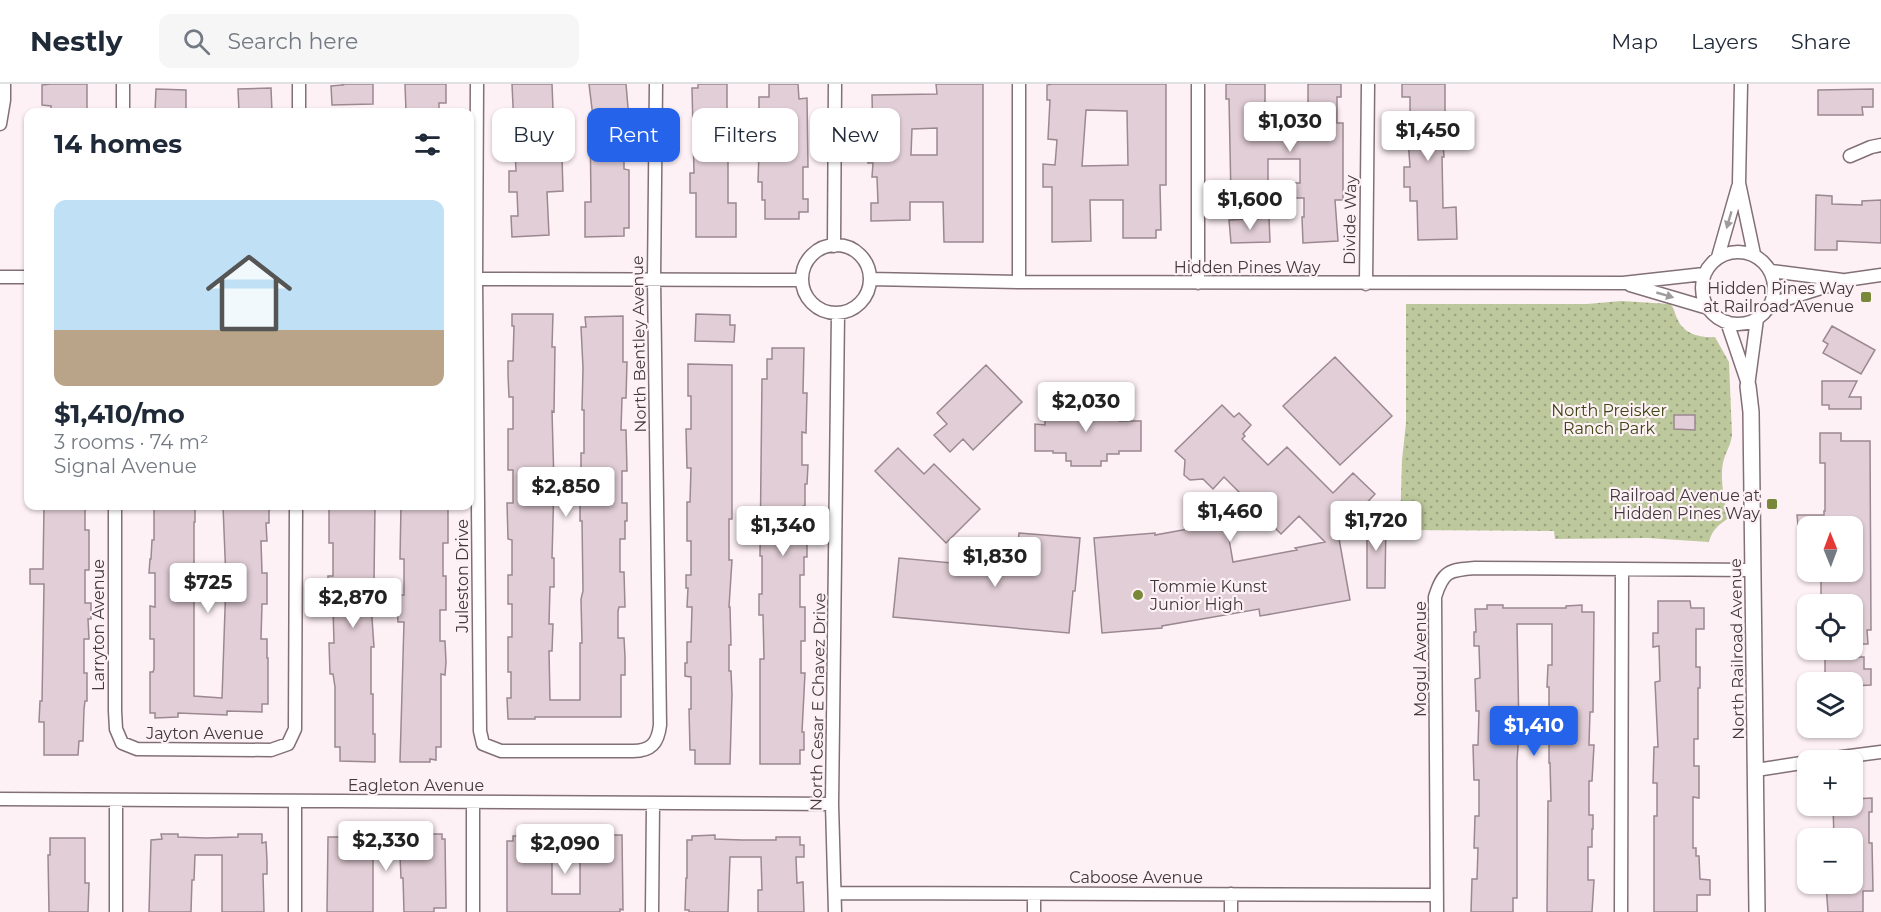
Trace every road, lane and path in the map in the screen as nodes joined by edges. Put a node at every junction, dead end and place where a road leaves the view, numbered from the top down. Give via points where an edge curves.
1 (4, 84) edge
2 (123, 84) edge
3 (299, 84) edge
4 (477, 84) edge
5 (656, 84) edge
6 (835, 84) edge
7 (1019, 84) edge
8 (1198, 84) edge
9 (1368, 84) edge
10 (1741, 84) edge
11 (123, 108) edge
12 (299, 108) edge
13 (0, 124) edge
14 (1881, 145) edge
15 (1850, 156) dead end
16 (1739, 183) junction
17 (474, 230) edge
18 (834, 246) junction
19 (1754, 254) junction
20 (1718, 257) junction
21 (1771, 271) junction
22 (1704, 274) junction
23 (1881, 275) edge
24 (0, 277) edge
25 (24, 277) edge
26 (474, 279) edge
27 (654, 279) junction
28 (870, 279) junction
29 (802, 280) junction
30 (1846, 280) junction
31 (1019, 282) junction
32 (1198, 283) junction
33 (1623, 283) junction
34 (1366, 284) junction
35 (1771, 304) junction
36 (1708, 308) junction
37 (838, 313) junction
38 (1757, 319) junction
39 (1727, 322) junction
40 (474, 352) edge
41 (1748, 386) junction
42 (115, 510) edge
43 (296, 510) edge
44 (1622, 570) junction
45 (1754, 570) junction
46 (122, 743) joint
47 (652, 745) joint
48 (1881, 752) edge
49 (1863, 754) edge
50 (1797, 764) edge
51 (1756, 770) junction
52 (0, 799) edge
53 (116, 800) junction
54 (295, 801) junction
55 (473, 802) junction
56 (653, 804) junction
57 (832, 804) junction
58 (835, 893) junction
59 (1034, 894) junction
60 (1231, 894) junction
61 (1437, 895) junction
62 (116, 912) edge
63 (294, 912) edge
64 (473, 912) edge
65 (652, 912) edge
66 (835, 912) edge
67 (1034, 912) edge
68 (1231, 912) edge
69 (1437, 912) edge
70 (1621, 912) edge
71 (1757, 912) edge

1 - 13 street
2 - 11 street
3 - 12 street
4 - 17 street, Juleston Drive
5 - 27 street, North Bentley Avenue
6 - 18 street
7 - 31 street
8 - 32 street
9 - 34 street, Divide Way
10 - 16 street
14 - 15 street
16 - 19 street
16 -> 20 street
18 - 28 street via 855,251 863,259
18 - 29 street via 808,260
19 - 20 street via 1729,252
19 - 21 street
20 - 22 street
21 - 30 street
21 - 35 street via 1775,293
22 - 33 street, Hidden Pines Way
22 - 36 street via 1703,297
23 - 30 street
24 - 25 street
26 - 27 street
27 - 29 street
27 - 47 street, North Bentley Avenue via 660,725
28 - 31 street, Hidden Pines Way
28 - 37 street via 864,299
29 - 37 street via 813,304 820,310
30 - 35 street
31 - 32 street, Hidden Pines Way
32 - 34 street, Hidden Pines Way
33 - 34 street, Hidden Pines Way
33 -> 36 street, Hidden Pines Way
35 - 38 street
36 - 39 street
37 - 57 street, North Cesar E Chavez Drive
38 - 39 street
38 - 41 street, North Railroad Avenue
39 - 41 street, North Railroad Avenue
40 - 47 street, Juleston Drive via 479,717 483,744 501,751 645,751
41 - 45 street, North Railroad Avenue
42 - 46 street, Larryton Avenue via 114,711
43 - 46 street, Jayton Avenue via 295,729 288,744 271,750 250,750 137,749
44 - 45 street, Mogul Avenue
44 - 61 street, Mogul Avenue via 1475,568 1453,570 1440,581 1436,597
44 - 70 street
45 - 51 street, North Railroad Avenue
48 - 49 street
50 - 51 street
51 - 71 street, North Railroad Avenue
52 - 53 street, Eagleton Avenue
53 - 54 street, Eagleton Avenue
53 - 62 street
54 - 55 street, Eagleton Avenue
54 - 63 street
55 - 56 street, Eagleton Avenue
55 - 64 street
56 - 57 street, Eagleton Avenue
56 - 65 street
57 - 58 street, North Cesar E Chavez Drive
58 - 59 street, Caboose Avenue
58 - 66 street, North Cesar E Chavez Drive
59 - 60 street, Caboose Avenue
59 - 67 street
60 - 61 street, Caboose Avenue
60 - 68 street
61 - 69 street, Mogul Avenue

